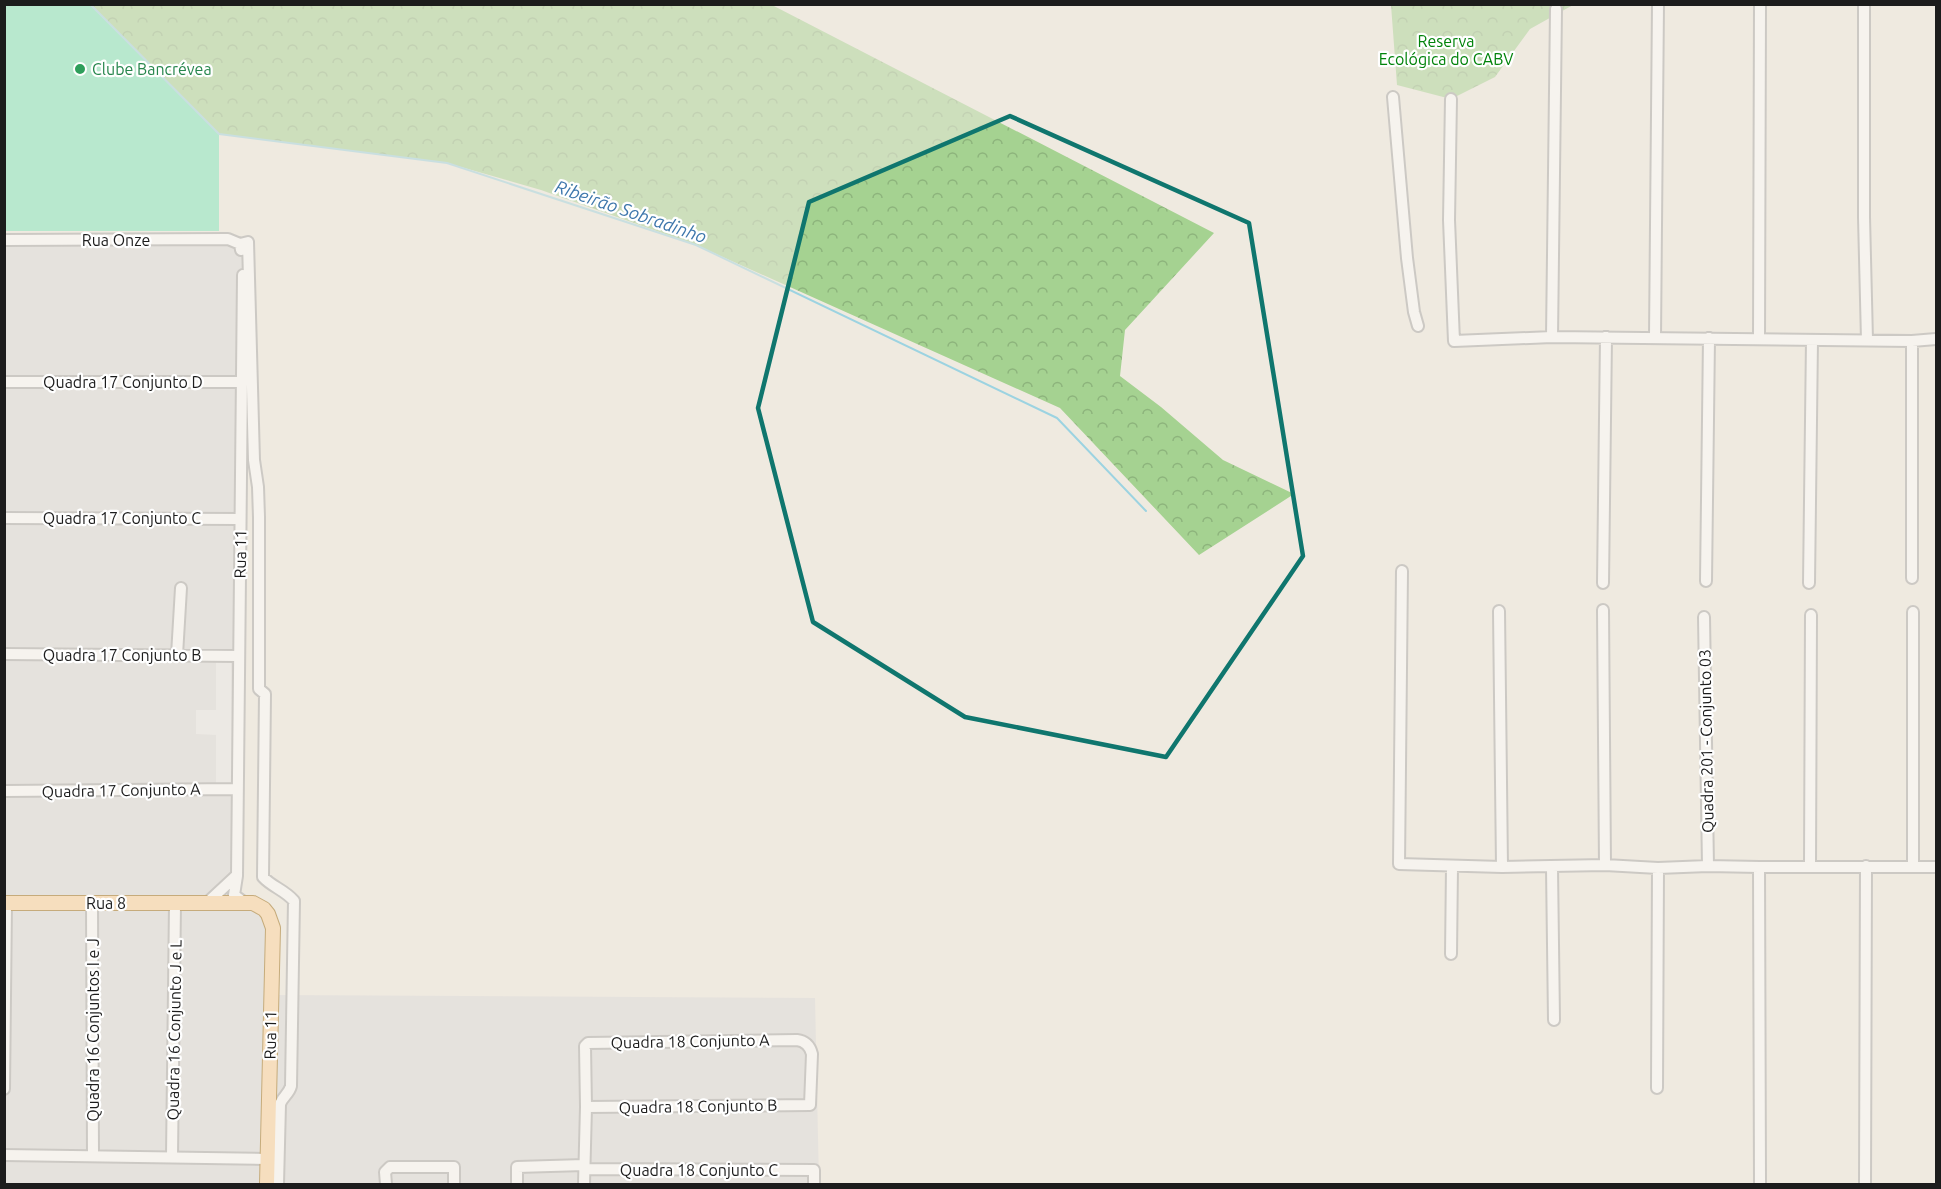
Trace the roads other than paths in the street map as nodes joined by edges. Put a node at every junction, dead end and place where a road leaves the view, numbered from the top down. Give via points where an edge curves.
1 (1658, 4) edge
2 (1760, 4) edge
3 (1864, 4) edge
4 (1556, 9) dead end
5 (1393, 97) dead end
6 (1451, 99) dead end
7 (4, 240) edge
8 (240, 244) junction
9 (1418, 326) dead end
10 (1552, 337) junction
11 (1606, 337) junction
12 (1655, 337) junction
13 (1708, 338) junction
14 (1759, 339) junction
15 (1936, 339) edge
16 (1812, 340) junction
17 (1867, 340) junction
18 (1912, 341) junction
19 (4, 382) edge
20 (242, 382) junction
21 (4, 518) edge
22 (240, 519) junction
23 (1402, 571) dead end
24 (1912, 578) dead end
25 (1706, 581) dead end
26 (1809, 583) dead end
27 (1603, 584) dead end
28 (181, 588) dead end
29 (1499, 610) dead end
30 (1603, 610) dead end
31 (1913, 612) dead end
32 (1811, 615) dead end
33 (1704, 617) dead end
34 (4, 654) edge
35 (177, 655) junction
36 (239, 656) junction
37 (237, 789) junction
38 (4, 791) edge
39 (1605, 866) junction
40 (1708, 866) junction
41 (1810, 866) junction
42 (1866, 866) junction
43 (1913, 866) junction
44 (1452, 867) junction
45 (1502, 867) junction
46 (1759, 867) junction
47 (1936, 867) edge
48 (1552, 868) junction
49 (1658, 868) junction
50 (237, 876) junction
51 (208, 902) junction
52 (5, 903) edge
53 (92, 903) junction
54 (245, 903) junction
55 (176, 904) junction
56 (1451, 954) dead end
57 (1554, 1020) dead end
58 (1657, 1088) dead end
59 (4, 1089) edge
60 (810, 1105) joint
61 (586, 1107) junction
62 (4, 1155) edge
63 (93, 1156) junction
64 (172, 1156) junction
65 (267, 1159) junction
66 (584, 1167) junction
67 (267, 1185) edge
68 (278, 1185) edge
69 (386, 1185) edge
70 (454, 1185) edge
71 (517, 1185) edge
72 (584, 1185) edge
73 (814, 1185) edge
74 (1760, 1185) edge
75 (1865, 1185) edge

1 - 12 street
2 - 14 street
3 - 17 street
4 - 10 street
5 - 9 street via 1407,258
6 - 10 street via 1449,220 1454,341
7 - 8 street, Rua Onze via 228,240
8 - 20 street, Rua 11
8 - 68 street via 248,242 259,517 259,689 266,694 263,877 294,901 291,1086 280,1104
10 - 11 street
11 - 12 street
11 - 27 street
12 - 13 street
13 - 14 street
13 - 25 street
14 - 16 street
15 - 18 street
16 - 17 street
16 - 26 street
17 - 18 street
18 - 24 street
19 - 20 street, Quadra 17 Conjunto D
20 - 22 street, Rua 11
21 - 22 street, Quadra 17 Conjunto C
22 - 36 street, Rua 11
23 - 44 street via 1399,864
28 - 35 street
29 - 45 street
30 - 39 street
31 - 43 street
32 - 41 street
33 - 40 street, Quadra 201 - Conjunto 03
34 - 35 street, Quadra 17 Conjunto B
35 - 36 street, Quadra 17 Conjunto B
36 - 37 street, Rua 11
37 - 38 street, Quadra 17 Conjunto A
37 - 50 street, Rua 11
39 - 48 street
39 - 49 street
40 - 46 street
40 - 49 street
41 - 42 street
41 - 46 street
42 - 43 street
42 - 75 street
43 - 47 street
44 - 45 street
44 - 56 street
45 - 48 street
46 - 74 street
48 - 57 street
49 - 58 street
50 - 51 street
50 - 54 street, Rua 11 via 234,895
51 - 54 main road, Rua 11
51 - 55 main road, Rua 8
52 - 53 main road, Rua 8
52 - 59 street
53 - 55 main road, Rua 8
53 - 63 street, Quadra 16 Conjuntos I e J
54 - 65 main road, Rua 11 via 264,909 273,928
55 - 64 street, Quadra 16 Conjunto J e L
60 - 61 street, Quadra 18 Conjunto B
60 - 61 street, Quadra 18 Conjunto A via 812,1054 808,1046 797,1040 591,1042 585,1046
61 - 66 street
62 - 63 street
63 - 64 street
64 - 65 street
65 - 67 main road, Rua 11
66 - 71 street, Quadra 18 Conjunto C via 517,1167
66 - 72 street
66 - 73 street, Quadra 18 Conjunto C via 814,1170
69 - 70 street via 390,1167 454,1167

